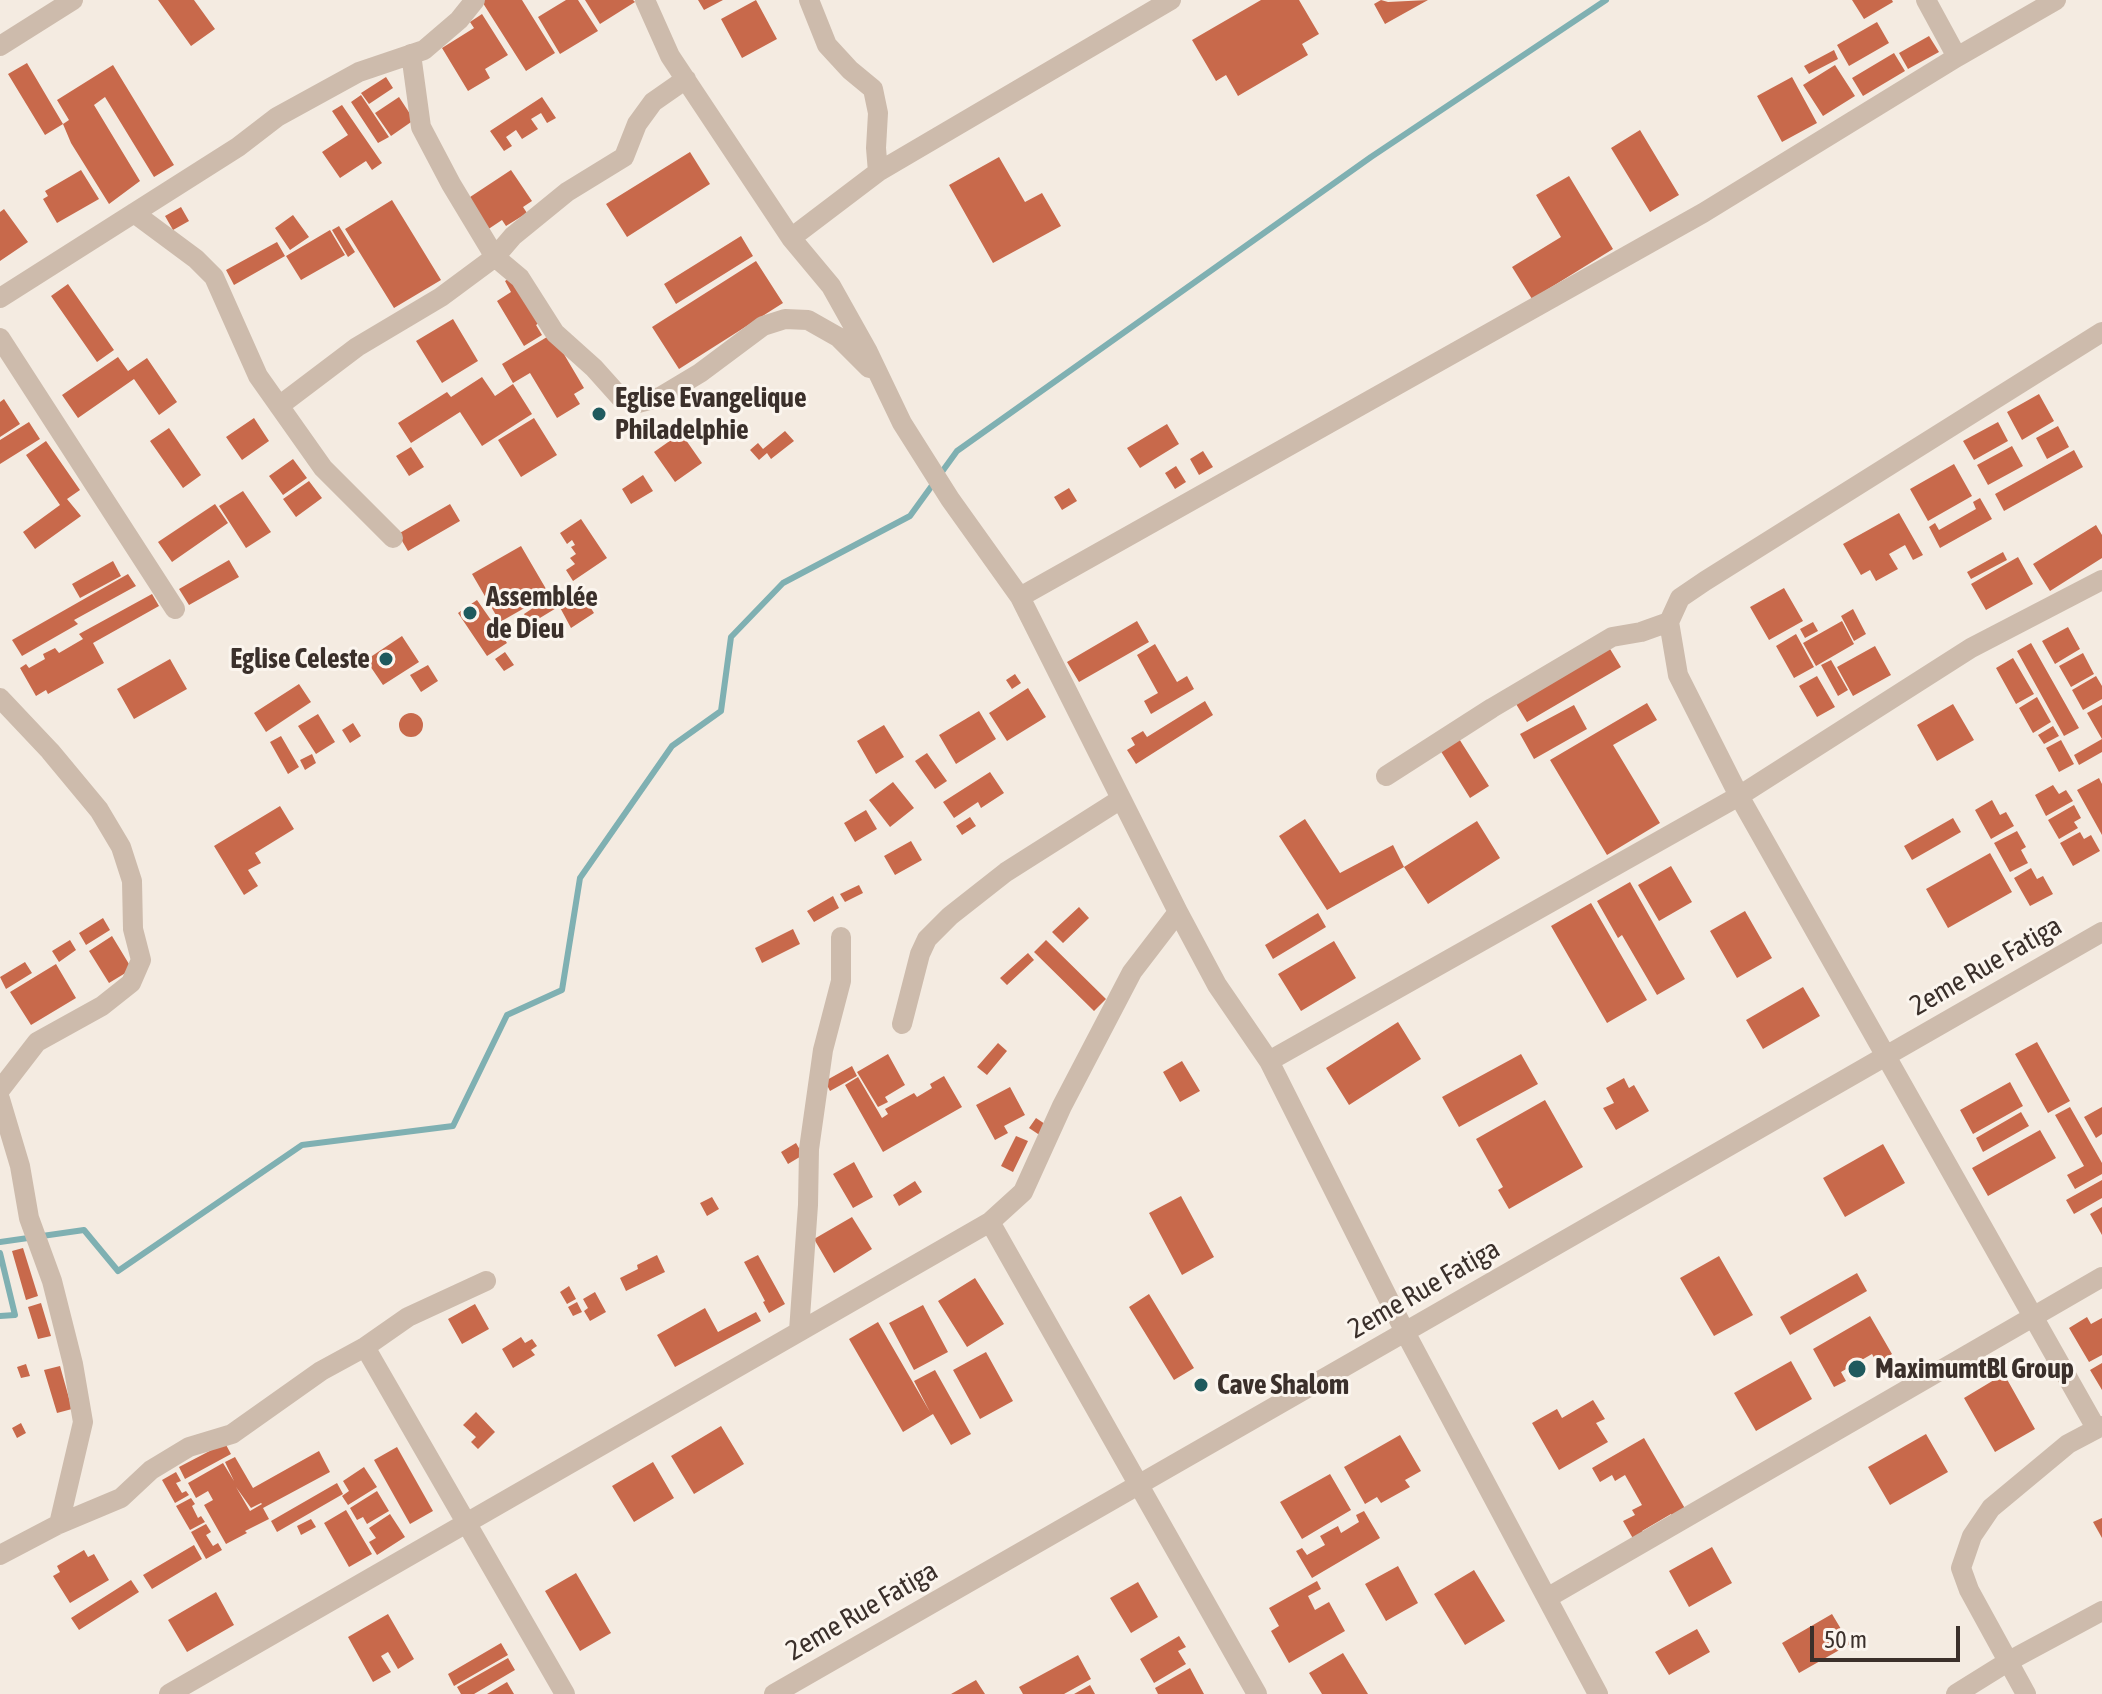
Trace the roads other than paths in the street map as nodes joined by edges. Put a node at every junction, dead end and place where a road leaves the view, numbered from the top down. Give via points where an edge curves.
1 (73, 0) edge
2 (475, 0) edge
3 (645, 0) edge
4 (809, 0) edge
5 (1171, 0) edge
6 (1926, 0) edge
7 (2056, 0) edge
8 (0, 46) edge
9 (411, 54) junction
10 (1957, 57) junction
11 (686, 79) junction
12 (878, 172) junction
13 (134, 213) junction
14 (791, 238) junction
15 (495, 257) junction
16 (0, 298) edge
17 (2102, 332) edge
18 (0, 338) edge
19 (885, 389) junction
20 (279, 406) junction
21 (393, 538) dead end
22 (2102, 580) edge
23 (1020, 597) junction
24 (175, 609) dead end
25 (1669, 622) junction
26 (0, 698) edge
27 (1386, 776) dead end
28 (1739, 796) junction
29 (1121, 799) junction
30 (1178, 912) junction
31 (2102, 932) edge
32 (841, 937) dead end
33 (902, 1024) dead end
34 (1885, 1057) junction
35 (1269, 1061) junction
36 (0, 1090) edge
37 (0, 1099) edge
38 (990, 1222) junction
39 (2102, 1277) edge
40 (486, 1281) dead end
41 (2034, 1317) junction
42 (799, 1331) junction
43 (1405, 1332) junction
44 (365, 1347) junction
45 (2099, 1427) edge
46 (1138, 1485) junction
47 (467, 1522) junction
48 (59, 1524) junction
49 (0, 1555) edge
50 (1547, 1598) junction
51 (2102, 1611) edge
52 (2009, 1661) junction
53 (169, 1694) edge
54 (565, 1694) edge
55 (774, 1694) edge
56 (1257, 1694) edge
57 (1598, 1694) edge
58 (1956, 1694) edge
59 (2026, 1694) edge

1 - 8 street
2 - 9 street via 424,50
3 - 11 street
4 - 12 street via 827,45 873,89
5 - 12 street
6 - 10 street
7 - 10 street
9 - 13 street via 359,72 277,117
9 - 15 street via 421,127
10 - 23 street via 1689,221
11 - 14 street
11 - 15 street via 653,102 624,157 567,192
12 - 14 street
13 - 16 street
13 - 20 street via 214,277 258,376
14 - 19 street via 831,286
15 - 19 street via 520,278 555,333 620,397 638,403 660,397 763,326 785,319 808,320 838,337
15 - 20 street via 441,297 357,347
17 - 25 street via 1705,581 1680,598
18 - 24 street
19 - 23 street via 950,499
20 - 21 street via 323,468
22 - 28 street via 1971,648
23 - 29 street
25 - 27 street via 1612,637
25 - 28 street via 1678,675
26 - 36 street via 99,810 121,847 132,881 133,929 141,960 131,983 102,1006 37,1042
28 - 34 street
28 - 35 street
29 - 30 street
29 - 33 street via 1006,872 927,939
30 - 35 street via 1217,985
30 - 38 street via 1132,972 1023,1192
31 - 34 street, 2eme Rue Fatiga
32 - 42 street via 841,981 823,1050 809,1149
34 - 41 street
34 - 43 street, 2eme Rue Fatiga
35 - 43 street
37 - 48 street via 29,1218 70,1350 83,1422
38 - 42 street
38 - 46 street
39 - 41 street
40 - 44 street via 408,1317
41 - 45 street
41 - 50 street
42 - 47 street
43 - 46 street, 2eme Rue Fatiga
43 - 50 street
44 - 47 street
44 - 48 street via 321,1371 232,1434 189,1447 151,1470 121,1498
45 - 52 street via 2068,1444 2016,1486 1991,1508 1972,1536 1961,1568
46 - 55 street, 2eme Rue Fatiga
46 - 56 street
47 - 53 street
47 - 54 street
48 - 49 street
50 - 57 street
51 - 52 street
52 - 58 street
52 - 59 street

